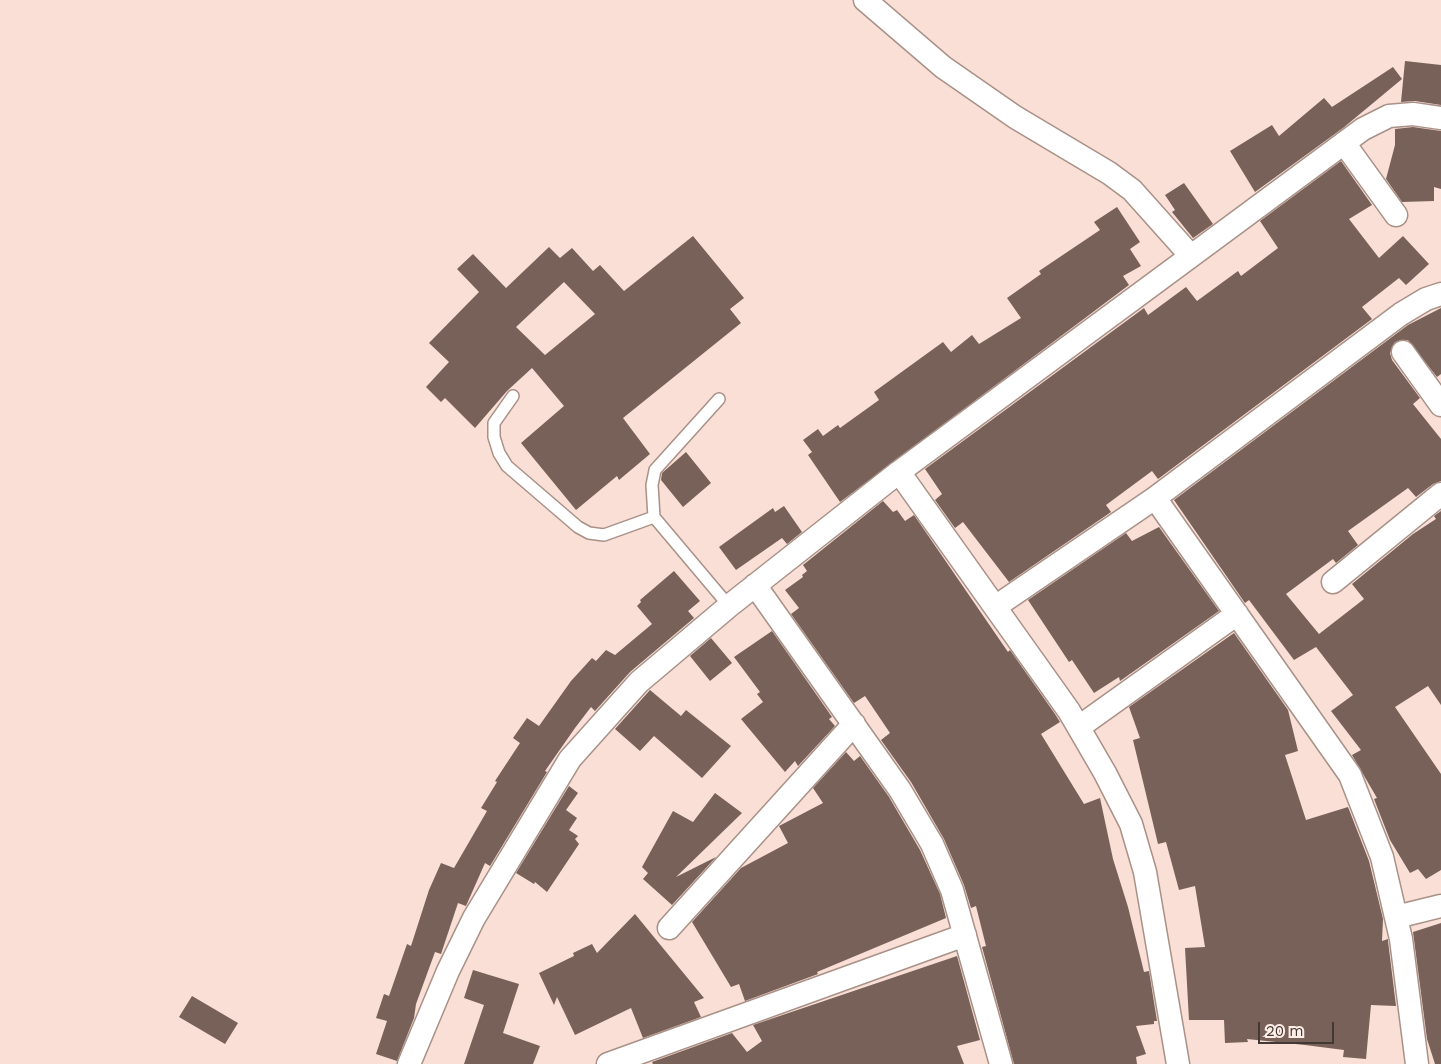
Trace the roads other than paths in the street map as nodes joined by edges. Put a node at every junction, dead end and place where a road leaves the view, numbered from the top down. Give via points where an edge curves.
1 (866, 0) edge
2 (1441, 118) edge
3 (1344, 143) junction
4 (1396, 216) dead end
5 (1191, 256) junction
6 (1441, 294) edge
7 (1404, 352) dead end
8 (513, 396) dead end
9 (719, 399) dead end
10 (1441, 405) edge
11 (899, 472) junction
12 (1441, 494) edge
13 (1155, 498) junction
14 (654, 517) junction
15 (1333, 582) dead end
16 (755, 585) junction
17 (729, 606) junction
18 (996, 607) junction
19 (1237, 614) junction
20 (854, 724) junction
21 (1079, 727) junction
22 (1441, 906) edge
23 (1396, 916) junction
24 (669, 928) dead end
25 (965, 936) junction
26 (409, 1064) edge
27 (608, 1064) edge
28 (1001, 1064) edge
29 (1178, 1064) edge
30 (1418, 1064) edge

1 - 5 street via 943,67 1132,190
2 - 3 street via 1413,114 1389,116
3 - 4 street
3 - 5 street
5 - 11 street
6 - 13 street via 1401,314
7 - 10 street
8 - 14 lane via 494,423 499,453 507,466 578,527 604,536
9 - 14 lane via 656,470 652,485
11 - 16 street
11 - 18 street
12 - 15 street
13 - 18 street
13 - 19 street
14 - 17 lane
16 - 17 street
16 - 20 street
17 - 26 street via 639,682 570,759 474,918
18 - 21 street
19 - 21 street
19 - 23 street via 1350,775 1382,856
20 - 24 street
20 - 25 street via 900,790 932,844 952,890
21 - 29 street via 1131,824 1146,872
22 - 23 street
23 - 30 street
25 - 27 street
25 - 28 street

